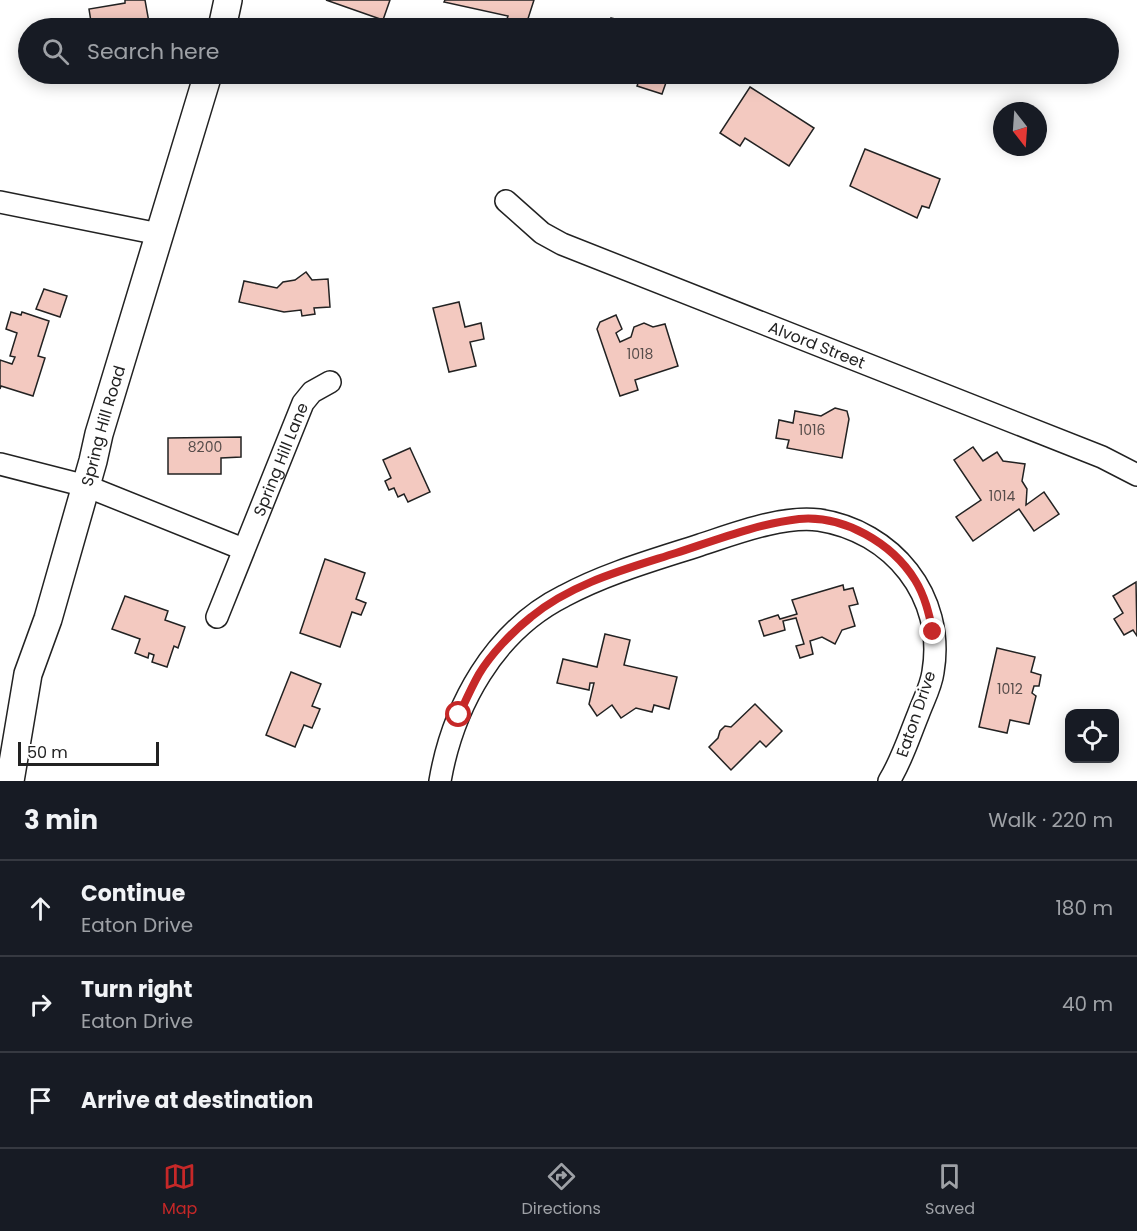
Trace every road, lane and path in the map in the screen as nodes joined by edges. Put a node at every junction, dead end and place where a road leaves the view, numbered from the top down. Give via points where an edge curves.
1 (228, 0) edge
2 (224, 18) edge
3 (205, 84) edge
4 (506, 201) dead end
5 (0, 202) edge
6 (159, 234) junction
7 (330, 382) dead end
8 (0, 464) edge
9 (1137, 475) edge
10 (86, 486) junction
11 (243, 549) junction
12 (217, 617) dead end
13 (10, 781) edge
14 (440, 781) edge
15 (889, 781) edge

1 - 2 main road
3 - 6 main road, Spring Hill Road
4 - 9 street, Alvord Street via 542,233 562,244
5 - 6 street
6 - 10 main road, Spring Hill Road
7 - 11 street, Spring Hill Lane via 312,392 303,403
8 - 10 street
10 - 11 street
10 - 13 main road, Spring Hill Road via 28,674
11 - 12 street, Spring Hill Lane
14 - 15 street, Eaton Drive via 451,735 480,673 531,617 602,577 731,535 801,519 841,525 877,541 910,573 927,606 935,648 933,672

